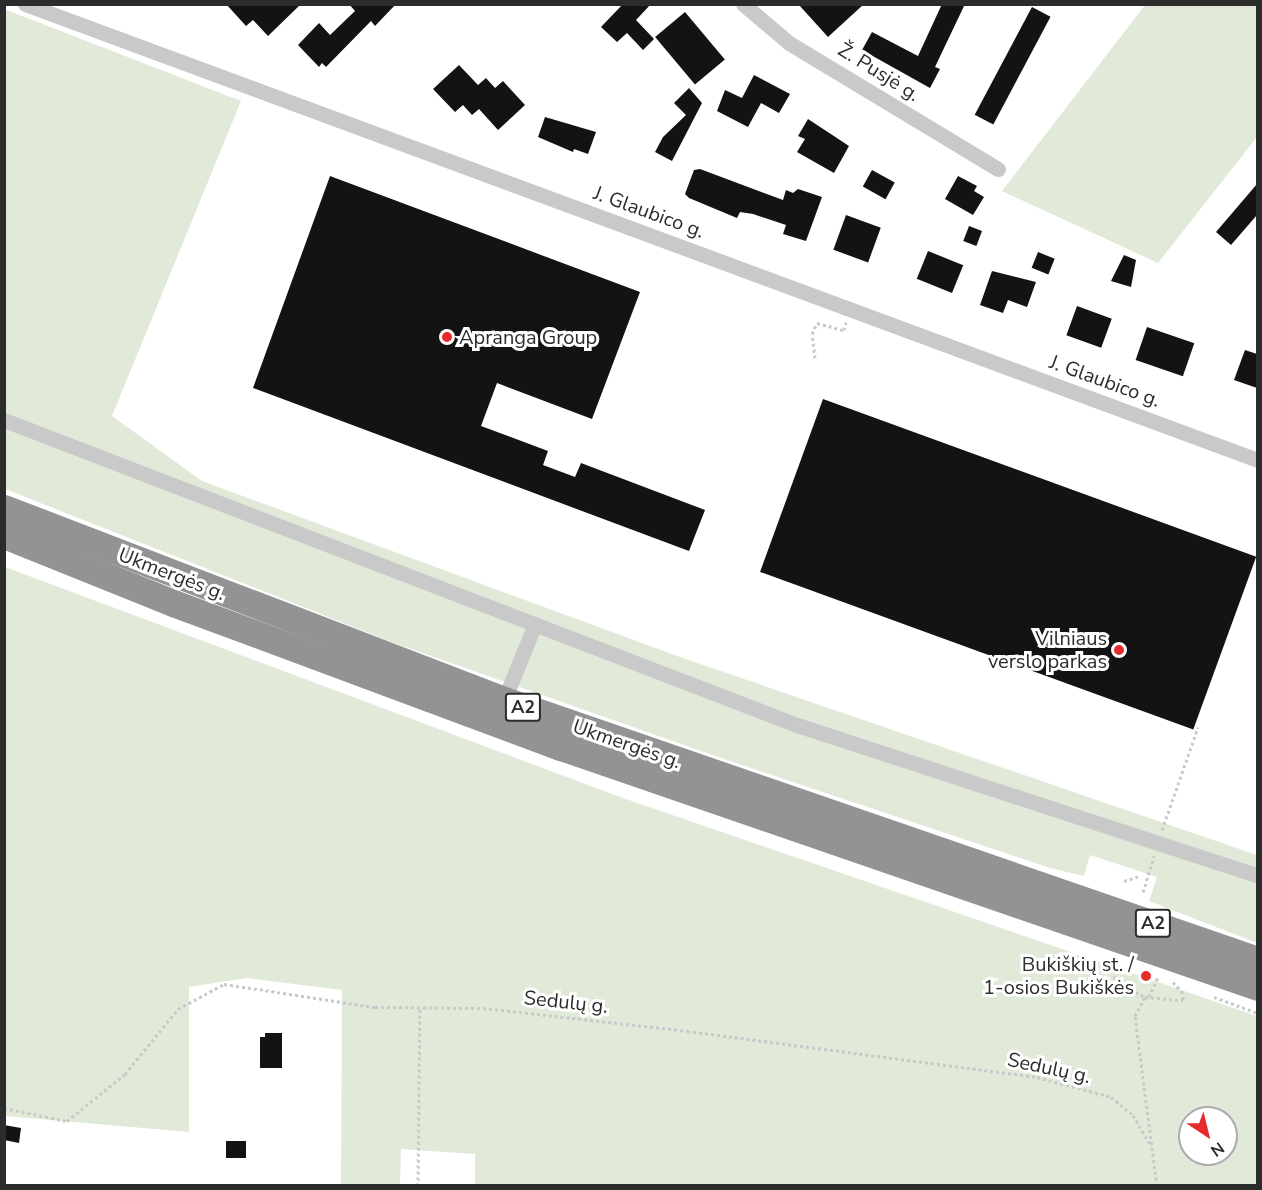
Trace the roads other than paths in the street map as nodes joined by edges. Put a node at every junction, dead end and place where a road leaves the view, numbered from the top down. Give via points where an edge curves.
1 (26, 4) edge
2 (743, 4) edge
3 (998, 169) dead end
4 (4, 420) edge
5 (1257, 460) edge
6 (4, 508) edge
7 (4, 535) edge
8 (535, 624) junction
9 (504, 700) junction
10 (1257, 876) edge
11 (1257, 960) edge
12 (1257, 987) edge

1 - 5 street, J. Glaubico g.
2 - 3 street, Ž. Pusjė g. via 789,43
4 - 8 street
6 - 9 highway, Ukmergės g. / A2
7 - 12 highway, Ukmergės g. / A2 via 173,603 550,743
8 - 9 street
8 - 10 street via 796,725
9 - 11 highway, Ukmergės g. / A2

